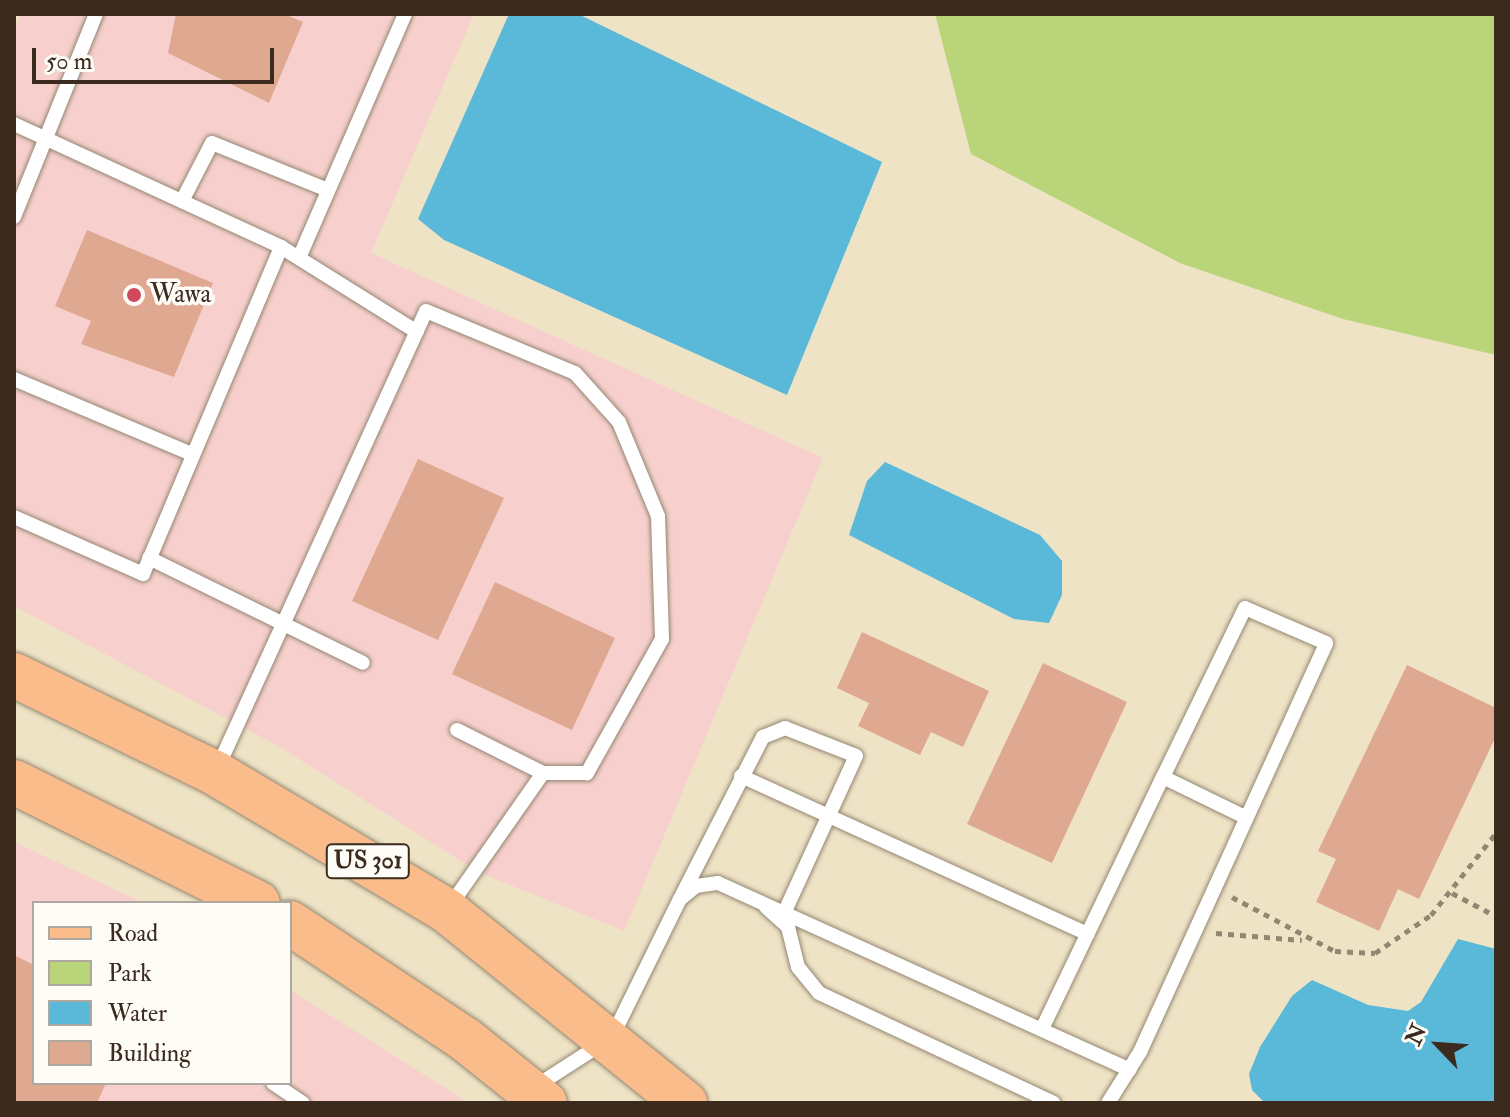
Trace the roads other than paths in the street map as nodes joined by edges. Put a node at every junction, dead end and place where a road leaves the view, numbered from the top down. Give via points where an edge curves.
1 (96, 14) edge
2 (405, 14) edge
3 (14, 124) edge
4 (45, 137) junction
5 (328, 190) junction
6 (182, 201) junction
7 (14, 217) edge
8 (281, 247) junction
9 (299, 258) junction
10 (417, 332) junction
11 (14, 379) edge
12 (189, 453) junction
13 (14, 517) edge
14 (149, 558) junction
15 (287, 622) junction
16 (363, 663) dead end
17 (14, 675) edge
18 (457, 730) dead end
19 (215, 773) junction
20 (543, 773) junction
21 (741, 776) junction
22 (1163, 777) junction
23 (14, 782) edge
24 (829, 816) junction
25 (1245, 817) junction
26 (754, 897) junction
27 (680, 899) junction
28 (254, 901) edge
29 (447, 911) junction
30 (785, 911) junction
31 (292, 924) edge
32 (1088, 934) junction
33 (1042, 1029) junction
34 (612, 1037) junction
35 (1130, 1070) junction
36 (276, 1085) edge
37 (531, 1099) edge
38 (303, 1103) edge
39 (685, 1103) edge
40 (1054, 1103) edge
41 (1108, 1103) edge

1 - 4 lane
2 - 5 lane
3 - 4 lane
4 - 6 lane
4 - 7 lane
5 - 6 lane via 212,143
5 - 9 lane
6 - 8 lane
8 - 9 lane
8 - 12 lane
9 - 10 lane
10 - 15 lane
10 - 20 lane via 426,311 575,373 619,422 658,516 662,639 587,773
11 - 12 lane
12 - 14 lane
13 - 14 lane via 143,574
14 - 15 lane
15 - 16 lane
15 - 19 lane
17 - 19 main road, US 301
18 - 20 lane
19 - 29 main road, US 301
20 - 29 lane
21 - 24 lane
21 - 24 lane via 763,737 785,728 819,737 856,756
21 - 27 lane
22 - 25 lane
22 - 25 lane via 1245,608 1326,643
22 - 32 lane
23 - 28 main road
24 - 30 lane
24 - 32 lane
25 - 35 lane
26 - 27 lane via 718,883 696,886
26 - 30 lane
26 - 40 lane via 788,927 798,967 819,993
27 - 34 lane
29 - 34 main road, US 301
30 - 33 lane
31 - 37 main road
32 - 33 lane
33 - 35 lane
34 - 37 lane
34 - 39 main road, US 301
35 - 41 lane
36 - 38 lane

